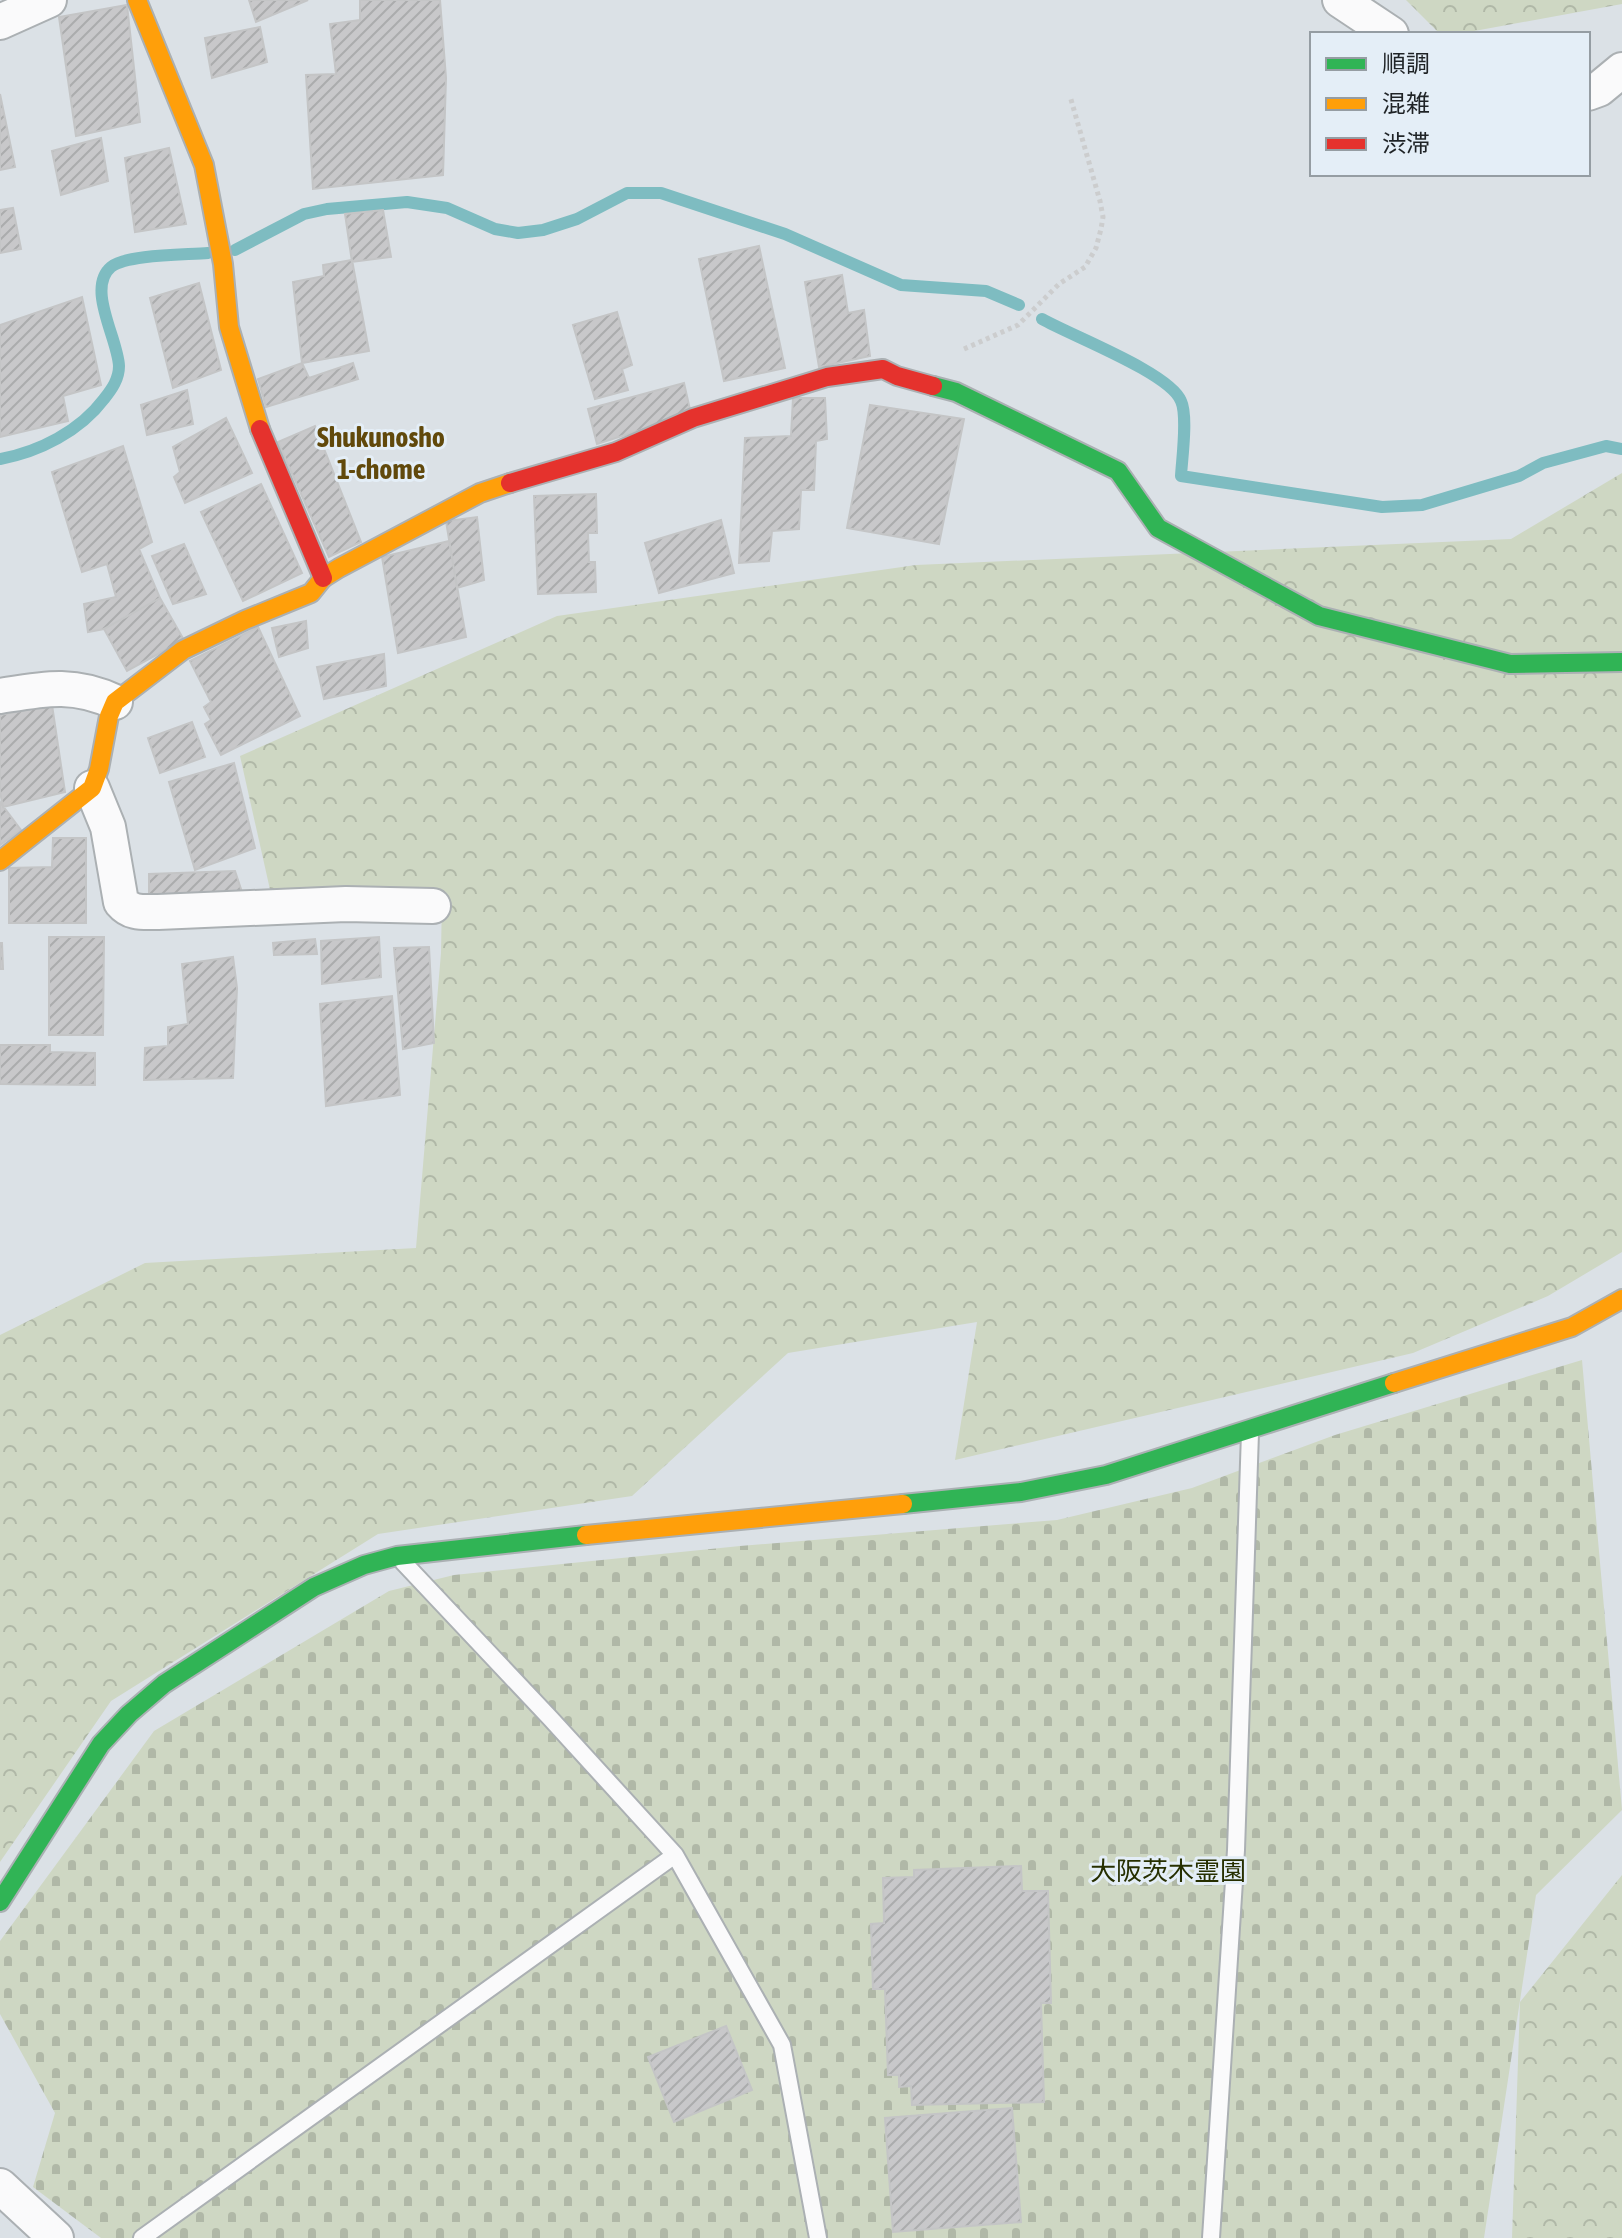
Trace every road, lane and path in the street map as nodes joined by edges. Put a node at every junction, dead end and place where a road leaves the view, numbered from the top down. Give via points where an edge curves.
1 (49, 0) edge
2 (137, 0) edge
3 (1340, 0) edge
4 (0, 22) edge
5 (1388, 32) edge
6 (1622, 70) edge
7 (1590, 92) edge
8 (1070, 96) dead end
9 (953, 351) dead end
10 (323, 578) junction
11 (1622, 662) edge
12 (0, 696) edge
13 (115, 702) junction
14 (92, 788) junction
15 (0, 861) edge
16 (433, 906) dead end
17 (1622, 1299) edge
18 (1251, 1429) junction
19 (397, 1556) junction
20 (675, 1855) junction
21 (0, 1902) edge
22 (0, 2186) edge
23 (56, 2238) edge
24 (142, 2238) edge
25 (818, 2238) edge
26 (1211, 2238) edge

1 - 4 street
2 - 10 street via 207,174 229,327 249,396
3 - 5 street
6 - 7 street
8 - 9 path via 1103,217 1096,248 1085,267 1059,284 1018,325
10 - 11 street via 480,493 616,452 693,418 812,381 883,369 956,392 1118,471 1158,528 1319,616 1510,664
10 - 13 street via 311,593 183,650
12 - 13 street via 56,687
13 - 14 street
14 - 15 street
14 - 16 street via 108,827 121,902 127,909
17 - 18 street via 1572,1327
18 - 19 street via 1106,1475 1021,1492
18 - 26 lane via 1236,1850
19 - 20 lane
19 - 21 street via 314,1587 164,1684 129,1714 101,1744
20 - 24 lane
20 - 25 lane via 782,2045
22 - 23 street

